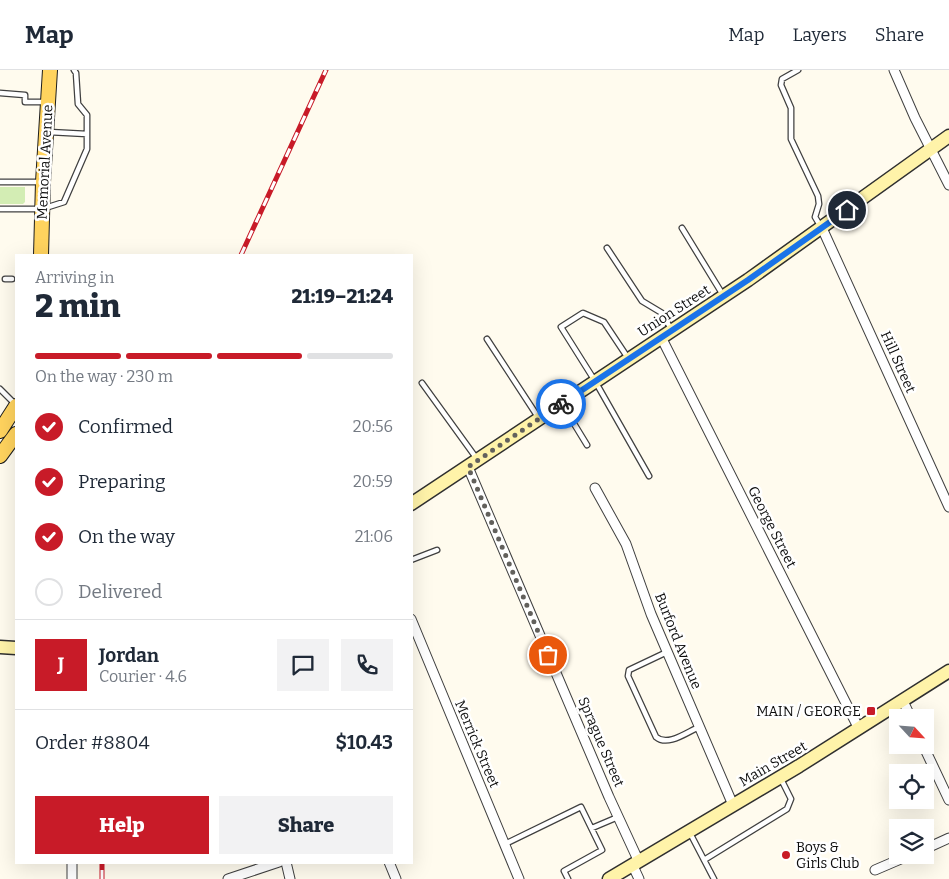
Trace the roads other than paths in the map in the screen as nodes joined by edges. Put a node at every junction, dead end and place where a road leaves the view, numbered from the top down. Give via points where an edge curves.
1 (50, 70) edge
2 (74, 70) edge
3 (798, 70) edge
4 (894, 70) edge
5 (0, 93) edge
6 (48, 102) junction
7 (47, 132) junction
8 (87, 134) junction
9 (949, 136) edge
10 (932, 149) junction
11 (0, 182) edge
12 (43, 182) junction
13 (949, 185) edge
14 (0, 209) edge
15 (42, 209) junction
16 (682, 228) dead end
17 (822, 228) junction
18 (607, 248) dead end
19 (41, 254) edge
20 (5, 279) dead end
21 (12, 279) dead end
22 (724, 296) junction
23 (666, 334) junction
24 (487, 338) dead end
25 (628, 359) junction
26 (595, 381) junction
27 (422, 383) dead end
28 (0, 389) edge
29 (561, 403) junction
30 (15, 405) edge
31 (15, 408) edge
32 (539, 418) junction
33 (0, 432) edge
34 (15, 435) edge
35 (587, 445) dead end
36 (0, 456) edge
37 (473, 464) junction
38 (650, 476) dead end
39 (596, 488) dead end
40 (413, 503) edge
41 (949, 507) edge
42 (436, 550) dead end
43 (413, 559) edge
44 (413, 624) edge
45 (0, 647) edge
46 (15, 648) edge
47 (667, 652) junction
48 (949, 671) edge
49 (903, 701) junction
50 (907, 709) edge
51 (699, 726) junction
52 (859, 729) junction
53 (927, 754) edge
54 (780, 777) junction
55 (949, 800) edge
56 (733, 805) junction
57 (618, 817) junction
58 (592, 828) junction
59 (689, 831) junction
60 (949, 838) edge
61 (505, 844) junction
62 (934, 844) edge
63 (704, 860) junction
64 (72, 864) edge
65 (273, 864) edge
66 (286, 864) edge
67 (390, 864) edge
68 (636, 864) junction
69 (889, 864) edge
70 (875, 870) dead end
71 (72, 879) edge
72 (228, 879) edge
73 (290, 879) edge
74 (396, 879) edge
75 (519, 879) edge
76 (568, 879) edge
77 (609, 879) edge
78 (639, 879) edge
79 (714, 879) edge

1 - 6 main road, Memorial Avenue
2 - 8 lane via 78,104 87,115
3 - 17 lane via 782,79 781,84 791,108 791,139 818,196 815,217
4 - 10 street
5 - 6 lane via 25,94 25,102
6 - 7 main road, Memorial Avenue
7 - 8 lane
7 - 12 main road, Memorial Avenue
8 - 15 lane via 87,149 64,202
9 - 10 main road, Union Street
10 - 13 street
10 - 17 main road, Union Street
11 - 12 lane
12 - 15 main road, Memorial Avenue
14 - 15 lane
15 - 19 main road, Memorial Avenue
16 - 22 lane
17 - 22 main road, Union Street
17 - 41 street, Hill Street
18 - 23 lane via 642,301 662,313
20 - 21 lane
22 - 23 main road, Union Street
23 - 25 main road, Union Street
23 - 52 street, George Street
24 - 32 lane
25 - 26 main road, Union Street
25 - 26 lane via 604,322 583,313 561,327
26 - 29 main road, Union Street
26 - 38 lane
27 - 37 lane
28 - 30 lane
29 - 32 main road, Union Street
29 - 35 lane
31 - 33 main road
32 - 37 main road, Union Street
34 - 36 main road
37 - 40 main road, Union Street
37 - 57 street, Sprague Street
39 - 47 street, Burford Avenue via 626,544
42 - 43 lane
44 - 61 street, Merrick Street
45 - 46 main road
47 - 51 street, Burford Avenue
47 - 51 lane via 629,670 628,676 660,740 669,740
48 - 49 main road, Main Street
49 - 50 street
49 - 52 main road, Main Street
51 - 56 street, Burford Avenue
52 - 54 main road, Main Street
53 - 55 street
54 - 56 main road, Main Street
54 - 63 lane via 790,794 787,809
56 - 59 main road, Main Street
57 - 58 lane
57 - 68 street, Sprague Street
58 - 61 lane via 581,807
58 - 76 lane via 602,850 564,870
59 - 63 lane
59 - 68 main road, Main Street
60 - 62 street
61 - 75 street, Merrick Street
63 - 79 lane
64 - 71 street
65 - 72 street
66 - 73 street
67 - 74 street
68 - 77 main road, Main Street
68 - 78 street, Sprague Street
69 - 70 street

